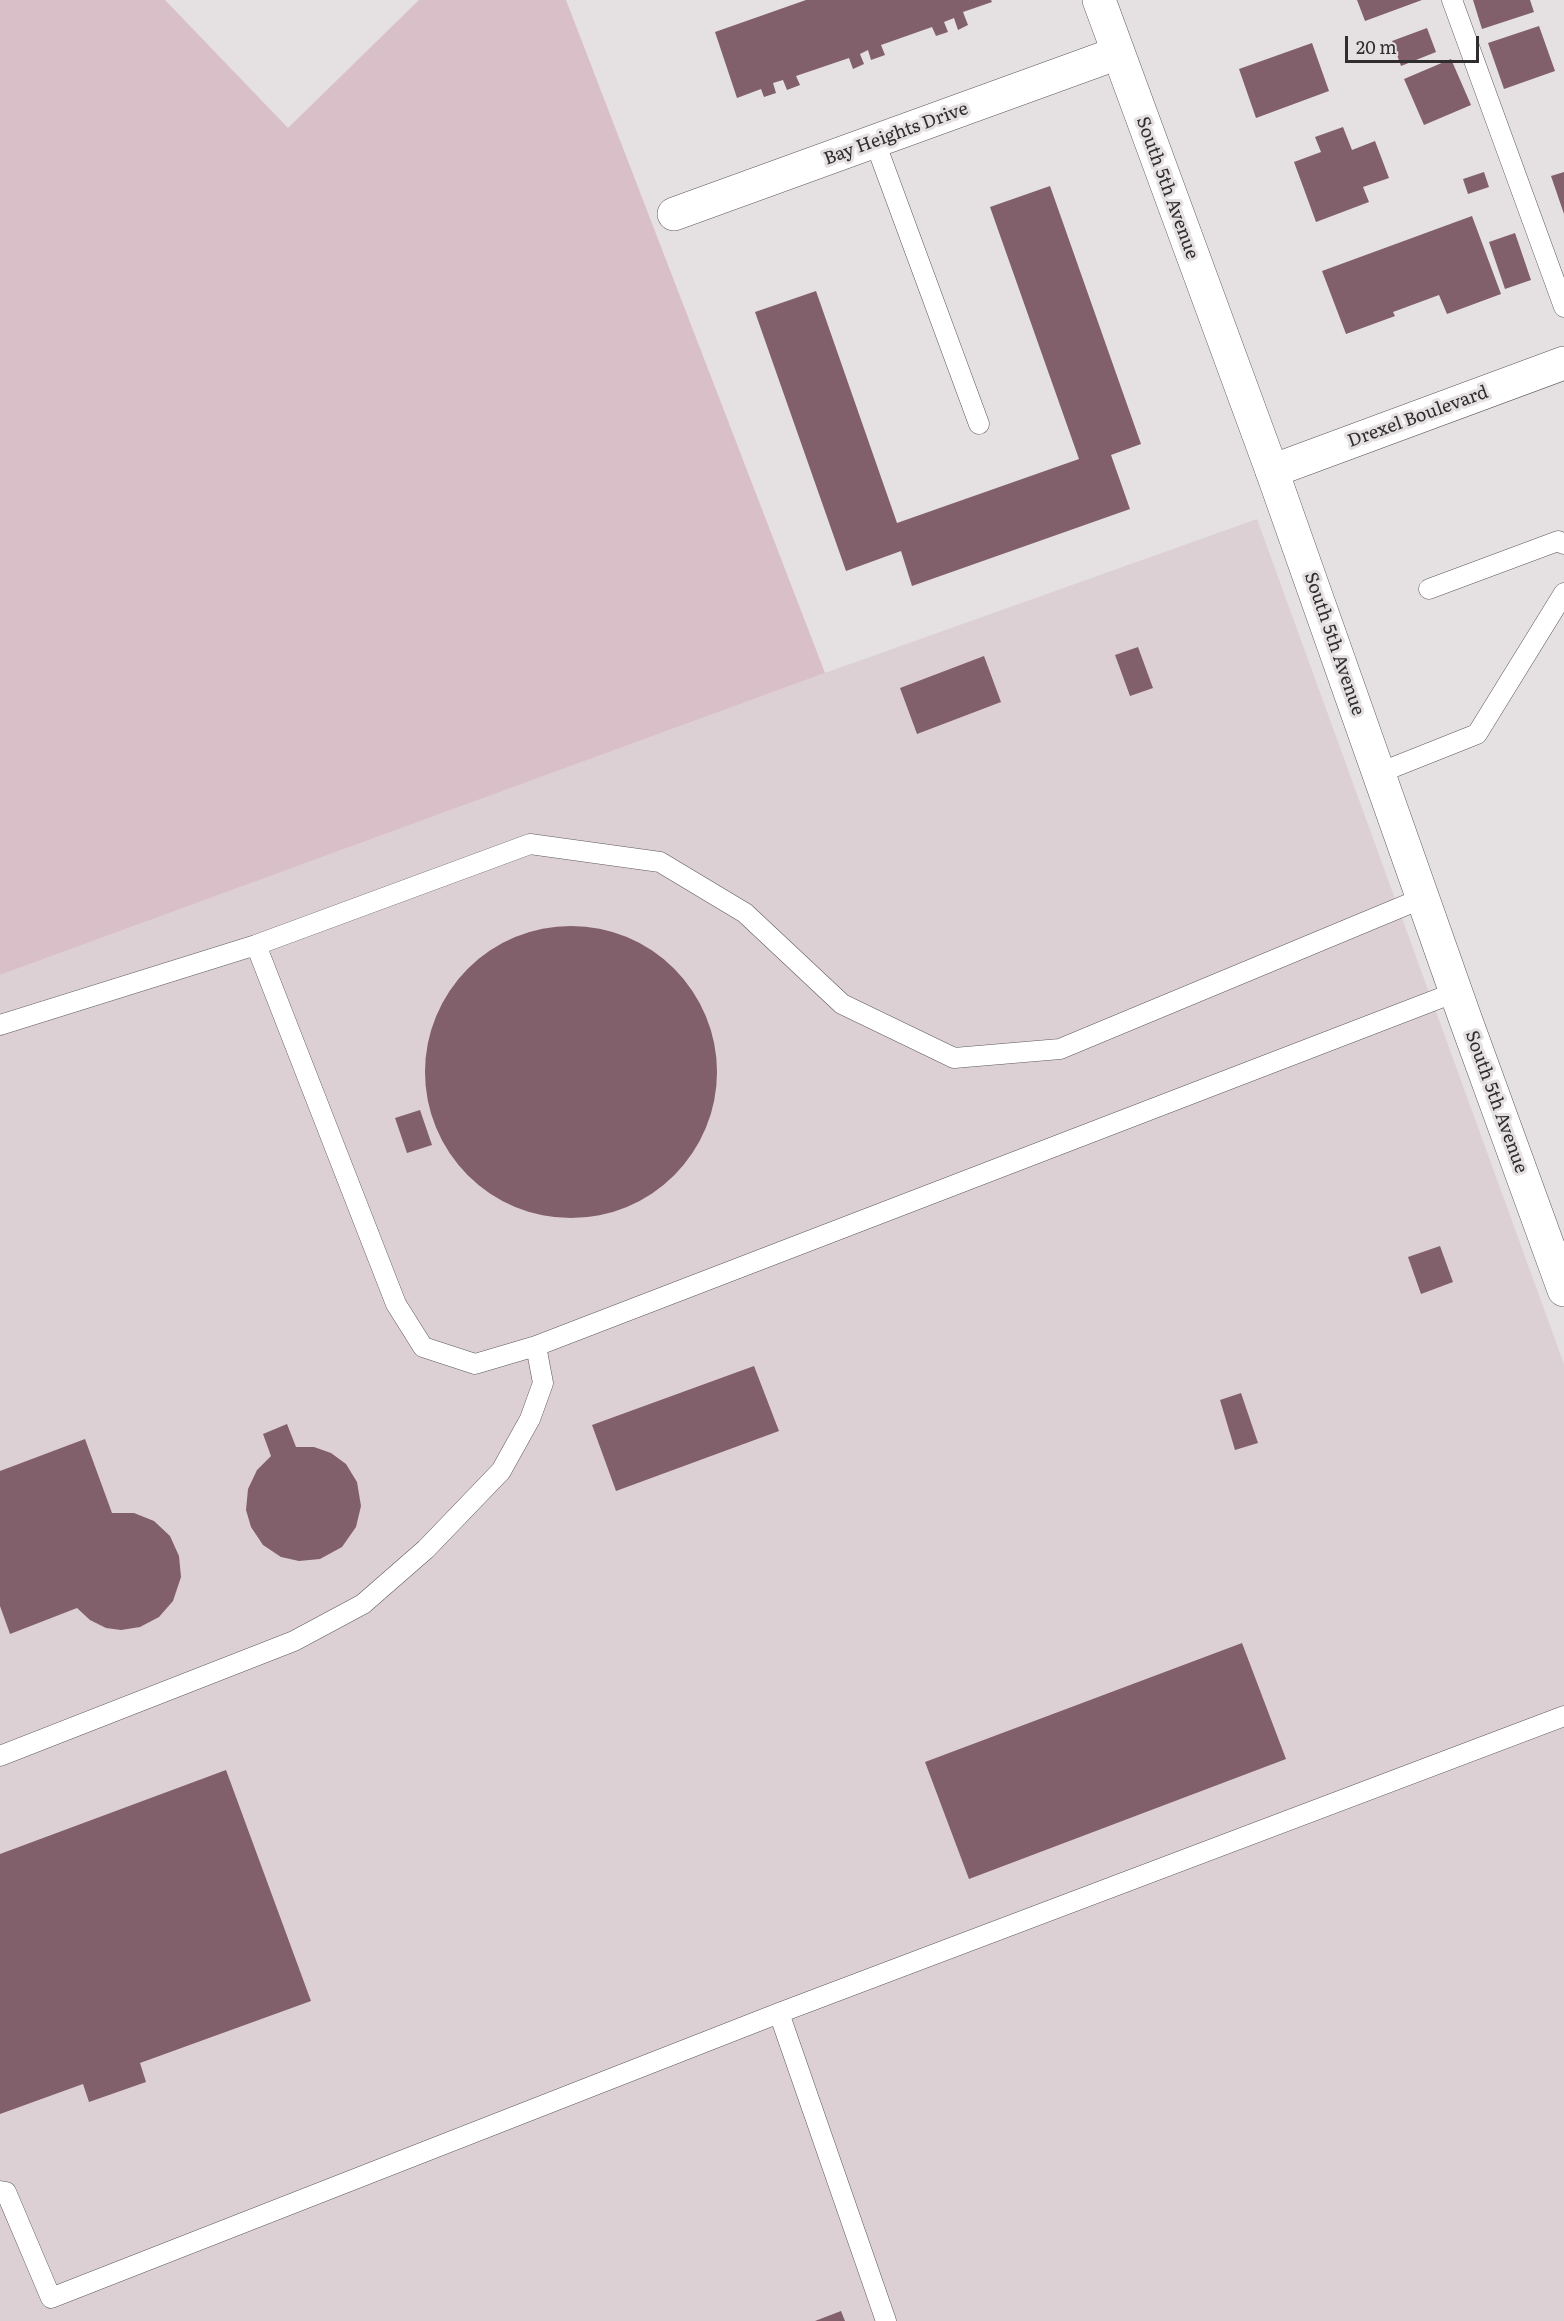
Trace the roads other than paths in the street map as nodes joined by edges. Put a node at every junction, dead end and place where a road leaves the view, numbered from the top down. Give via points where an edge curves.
1 (1099, 0) edge
2 (1452, 0) edge
3 (1118, 53) junction
4 (875, 142) junction
5 (674, 214) dead end
6 (1564, 307) edge
7 (1564, 363) edge
8 (980, 424) dead end
9 (1272, 471) junction
10 (1564, 544) edge
11 (1429, 589) dead end
12 (1564, 593) edge
13 (1379, 773) junction
14 (1423, 898) junction
15 (256, 945) junction
16 (1456, 992) junction
17 (0, 1025) edge
18 (1564, 1290) edge
19 (536, 1346) junction
20 (1564, 1716) edge
21 (0, 1756) edge
22 (779, 2013) junction
23 (0, 2191) edge
24 (886, 2321) edge

1 - 3 street, South 5th Avenue
2 - 6 lane
3 - 4 street, Bay Heights Drive
3 - 9 street, South 5th Avenue
4 - 5 street, Bay Heights Drive
4 - 8 lane
7 - 9 street, Drexel Boulevard
9 - 13 street, South 5th Avenue
10 - 11 lane via 1558,541
12 - 13 lane via 1477,734
13 - 14 street, South 5th Avenue
14 - 15 lane via 1060,1049 954,1058 842,1004 745,913 660,862 530,844
14 - 16 street, South 5th Avenue
15 - 17 lane
15 - 19 lane via 396,1304 423,1347 475,1364
16 - 18 street, South 5th Avenue
16 - 19 lane
19 - 21 lane via 543,1383 530,1419 501,1471 426,1549 363,1604 294,1641
20 - 22 lane
22 - 23 lane via 51,2298 6,2192
22 - 24 lane

